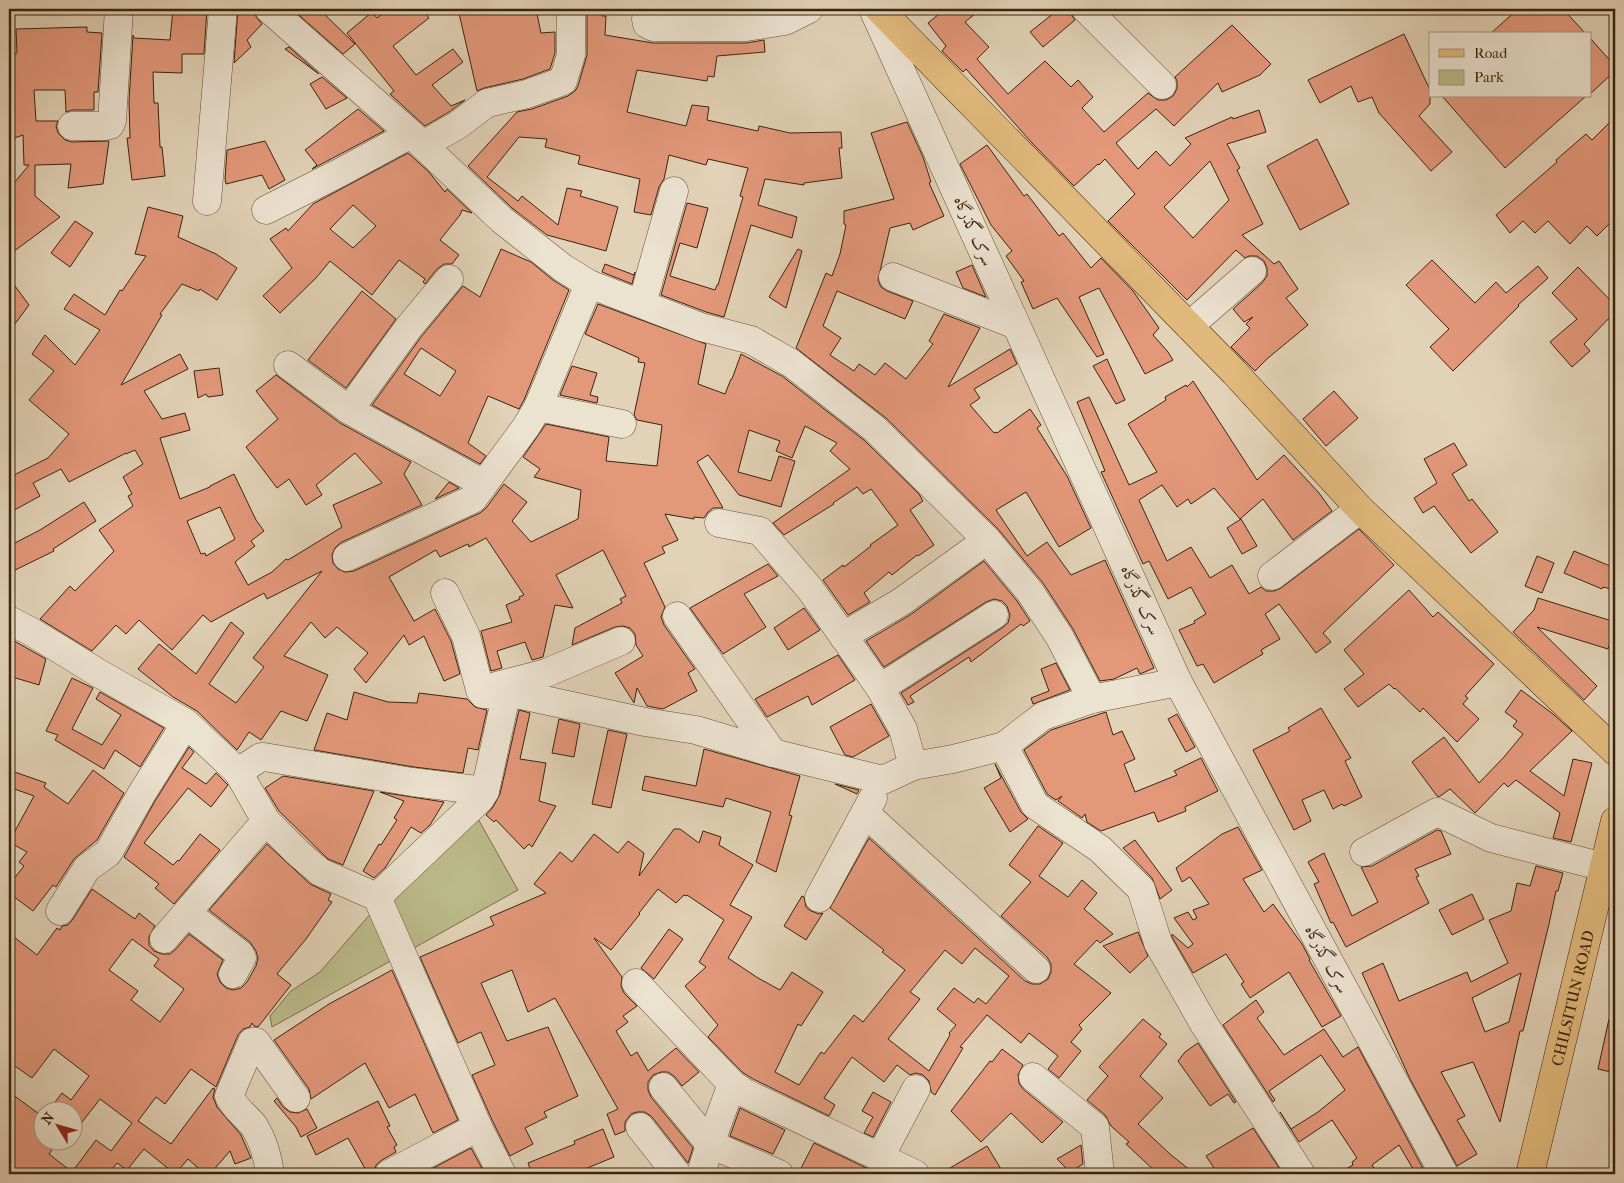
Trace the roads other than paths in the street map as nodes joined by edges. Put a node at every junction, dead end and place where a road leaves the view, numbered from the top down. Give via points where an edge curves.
1 (119, 9) edge
2 (223, 9) edge
3 (269, 9) edge
4 (571, 9) edge
5 (648, 9) edge
6 (809, 9) edge
7 (873, 9) edge
8 (879, 9) edge
9 (1086, 9) edge
10 (1162, 86) dead end
11 (72, 126) dead end
12 (417, 140) junction
13 (674, 191) dead end
14 (207, 201) dead end
15 (266, 210) dead end
16 (1252, 271) dead end
17 (893, 277) dead end
18 (450, 279) dead end
19 (589, 284) junction
20 (642, 304) junction
21 (1016, 325) junction
22 (1189, 326) junction
23 (288, 364) dead end
24 (538, 406) junction
25 (349, 410) junction
26 (622, 424) dead end
27 (484, 484) junction
28 (1360, 509) junction
29 (719, 523) dead end
30 (987, 540) junction
31 (347, 557) dead end
32 (1272, 576) dead end
33 (445, 592) dead end
34 (994, 615) dead end
35 (678, 616) dead end
36 (9, 620) edge
37 (843, 636) junction
38 (621, 641) dead end
39 (1178, 682) junction
40 (880, 688) junction
41 (493, 693) junction
42 (1092, 699) junction
43 (186, 723) junction
44 (1004, 746) junction
45 (1615, 751) edge
46 (773, 753) junction
47 (913, 766) junction
48 (238, 772) junction
49 (882, 780) junction
50 (485, 791) junction
51 (866, 814) junction
52 (266, 821) junction
53 (1615, 821) edge
54 (1364, 852) dead end
55 (1604, 867) junction
56 (377, 897) junction
57 (819, 898) dead end
58 (60, 911) dead end
59 (187, 913) junction
60 (164, 939) dead end
61 (1036, 969) dead end
62 (233, 974) dead end
63 (636, 983) dead end
64 (1033, 1077) dead end
65 (732, 1084) junction
66 (663, 1087) dead end
67 (916, 1089) dead end
68 (296, 1098) dead end
69 (478, 1127) junction
70 (640, 1128) dead end
71 (710, 1144) junction
72 (880, 1157) junction
73 (270, 1174) edge
74 (389, 1174) edge
75 (502, 1174) edge
76 (677, 1174) edge
77 (702, 1174) edge
78 (779, 1174) edge
79 (915, 1174) edge
80 (1100, 1174) edge
81 (1302, 1174) edge
82 (1444, 1174) edge
83 (1530, 1174) edge

1 - 11 street via 112,121 106,126
2 - 14 street
3 - 12 street
4 - 12 street via 571,55 563,81 528,94 487,103 458,125
5 - 6 street via 647,24 653,27 746,27 785,21
7 - 21 street, سرک گذرگاه
8 - 22 main road
9 - 10 street
12 - 15 street via 341,172
12 - 19 street via 502,220
13 - 20 street
16 - 22 street
17 - 21 street
18 - 25 street via 408,328
19 - 20 street
19 - 24 street
20 - 30 street via 701,327 751,340 791,363 875,428
21 - 39 street, سرک گذرگاه
22 - 28 main road
23 - 25 street
24 - 26 street
24 - 27 street
25 - 27 street
27 - 31 street via 473,500
28 - 32 street
28 - 45 main road
29 - 37 street via 760,531 810,589
30 - 37 street via 901,602
30 - 42 street via 1030,592 1059,636
33 - 41 street
34 - 40 street
35 - 46 street
36 - 43 street
37 - 40 street
38 - 41 street
39 - 42 street
39 - 82 street, سرک گذرگاه
40 - 47 street via 903,729
41 - 46 street via 512,693 696,730
41 - 50 street
42 - 44 street via 1043,716
43 - 48 street
43 - 58 street via 108,853 87,868
44 - 47 street
44 - 81 street via 1035,805 1100,849 1141,889 1162,951 1204,1024
46 - 49 street
47 - 49 street
48 - 50 street via 264,757
48 - 52 street
49 - 51 street
50 - 56 street via 464,816
51 - 57 street
51 - 61 street
52 - 56 street via 320,872
52 - 59 street
53 - 55 main road, CHILSITUN ROAD
54 - 55 street via 1437,812 1491,838
55 - 83 main road, CHILSITUN ROAD
56 - 69 street
59 - 60 street
59 - 62 street via 240,954 241,963
63 - 65 street
64 - 80 street via 1095,1127
65 - 71 street
65 - 72 street
66 - 71 street
67 - 72 street
68 - 73 street via 256,1042 252,1042 229,1096 254,1127 267,1156
69 - 74 street
69 - 75 street
70 - 76 street
71 - 77 street
71 - 78 street
72 - 79 street

